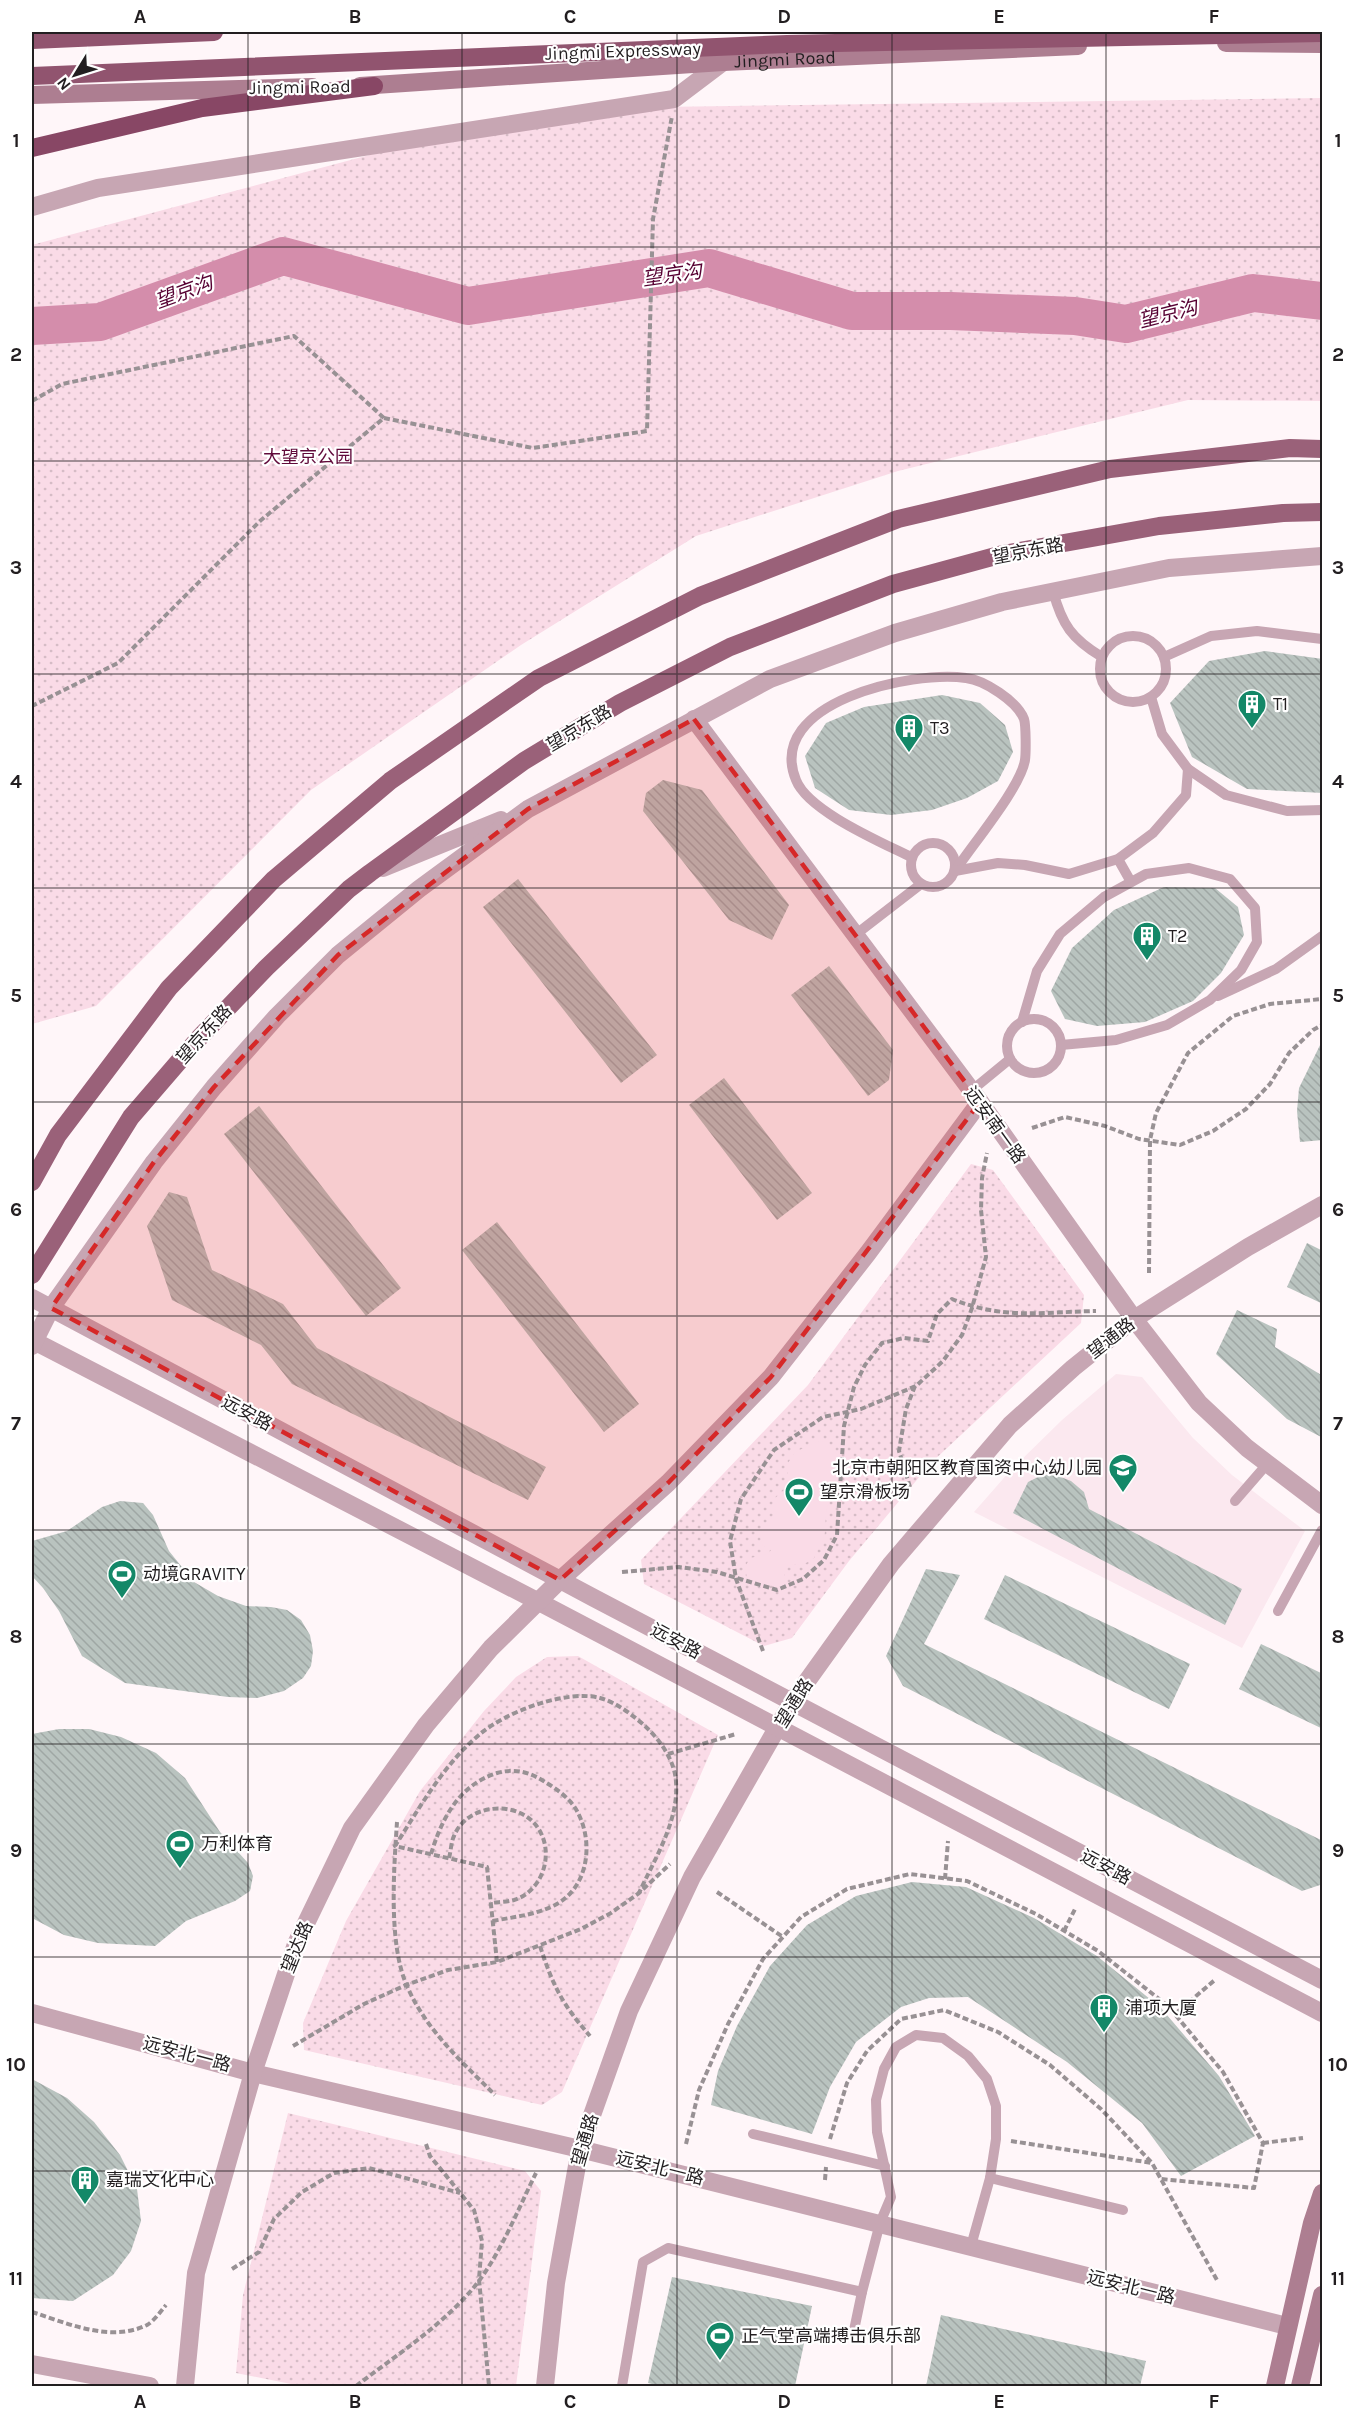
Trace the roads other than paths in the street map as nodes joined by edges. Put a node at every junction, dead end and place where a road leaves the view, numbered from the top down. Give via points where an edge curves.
1 (214, 32) edge
2 (1323, 33) edge
3 (32, 40) edge
4 (1323, 44) edge
5 (723, 62) junction
6 (32, 76) edge
7 (374, 86) junction
8 (32, 94) edge
9 (32, 148) edge
10 (32, 207) edge
11 (1323, 449) edge
12 (1323, 512) edge
13 (1323, 556) edge
14 (1053, 591) junction
15 (1323, 639) edge
16 (1102, 657) junction
17 (1164, 657) junction
18 (1151, 697) junction
19 (694, 719) junction
20 (1188, 769) junction
21 (528, 809) junction
22 (1323, 810) edge
23 (911, 857) junction
24 (1118, 859) junction
25 (955, 871) junction
26 (370, 873) junction
27 (1131, 882) junction
28 (921, 885) junction
29 (855, 935) junction
30 (1323, 936) edge
31 (1210, 1000) junction
32 (1022, 1022) junction
33 (1061, 1045) junction
34 (1010, 1059) junction
35 (976, 1097) junction
36 (32, 1182) edge
37 (1323, 1205) edge
38 (32, 1275) edge
39 (32, 1298) edge
40 (51, 1308) junction
41 (1134, 1319) junction
42 (32, 1342) edge
43 (1268, 1463) junction
44 (1235, 1501) dead end
45 (1323, 1505) edge
46 (1323, 1530) edge
47 (560, 1580) junction
48 (539, 1602) junction
49 (1278, 1611) dead end
50 (792, 1702) junction
51 (778, 1728) junction
52 (1323, 1980) edge
53 (32, 2013) edge
54 (1323, 2013) edge
55 (253, 2073) junction
56 (753, 2134) dead end
57 (580, 2149) junction
58 (885, 2166) junction
59 (990, 2178) junction
60 (1323, 2193) edge
61 (1124, 2210) dead end
62 (880, 2223) junction
63 (971, 2246) junction
64 (862, 2292) junction
65 (1323, 2295) edge
66 (1287, 2326) junction
67 (853, 2335) dead end
68 (32, 2364) edge
69 (150, 2386) edge
70 (185, 2386) edge
71 (545, 2386) edge
72 (622, 2386) edge
73 (1275, 2386) edge
74 (1300, 2386) edge

1 - 3 highway
2 - 6 highway, Jingmi Expressway via 787,44
4 - 5 main road, Jingmi Road via 1170,43
5 - 7 main road, Jingmi Road
5 - 10 street via 674,99 98,188
7 - 8 main road, Jingmi Road
7 - 9 highway via 202,108
11 - 36 main road via 1290,448 1110,469 898,519 700,596 539,678 390,781 274,879 169,988 58,1135
12 - 26 main road, 望京东路 via 1159,526 1003,554 893,584 730,647 620,703 524,761
13 - 14 street via 1169,568
14 - 16 lane via 1067,630
14 - 19 street via 895,633 770,680
15 - 17 lane via 1257,631 1211,636
16 - 17 lane via 1116,640 1127,636 1149,640
16 - 18 lane via 1101,678 1112,695 1131,702
17 - 18 lane via 1164,680
18 - 20 lane via 1162,734
19 - 21 street
19 - 29 street, 远安南一路
20 - 22 lane via 1226,795 1287,811
20 - 24 lane via 1186,795 1153,833
21 - 26 street
21 - 40 street via 419,888 338,955 277,1016 154,1162
23 - 25 lane via 921,845 936,843 950,850
23 - 25 lane via 811,802 796,781 790,756 796,737 818,713 844,698 885,685 933,677 969,678 1006,696 1024,719 1025,760 1015,786
23 - 28 lane via 911,872
24 - 25 lane via 1069,874 998,863
24 - 27 lane
25 - 28 lane via 941,886
26 - 38 main road, 望京东路 via 266,968 131,1117
27 - 31 lane via 1146,874 1189,868 1230,879 1255,908 1257,942 1241,970
27 - 32 lane via 1104,897 1060,934 1037,971
28 - 29 lane
29 - 35 street, 远安南一路
30 - 31 lane via 1275,969
31 - 33 lane via 1167,1025 1116,1040
32 - 33 lane via 1047,1022
32 - 34 lane via 1010,1034
33 - 34 lane via 1056,1062 1041,1072 1023,1071
34 - 35 lane
35 - 41 street, 远安南一路
35 - 47 street, 望达路 via 868,1252 771,1377 668,1483
37 - 41 street, 望通路
39 - 40 street, 远安路
40 - 42 street
40 - 47 street, 远安路
41 - 43 street, 远安南一路 via 1199,1403
41 - 50 street, 望通路 via 1011,1425 891,1564
42 - 48 street, 远安路
43 - 44 lane
43 - 45 street, 远安南一路
46 - 49 lane
47 - 48 street, 望达路
47 - 50 street, 远安路
48 - 51 street, 远安路
48 - 55 street, 望达路 via 491,1648 426,1725 352,1828 296,1944
50 - 51 street, 望通路
50 - 52 street, 远安路
51 - 54 street, 远安路
51 - 57 street, 望通路 via 692,1877 629,2011
53 - 55 street, 远安北一路
55 - 57 street, 远安北一路
55 - 70 street, 望达路 via 196,2273
56 - 58 lane
57 - 62 street, 远安北一路
57 - 71 street, 望通路 via 556,2283
58 - 59 lane via 877,2132 876,2100 884,2069 896,2047 916,2035 943,2038 968,2056 987,2079 996,2106
58 - 62 lane via 891,2197
59 - 61 lane
59 - 63 lane
60 - 66 main road
62 - 63 street, 远安北一路
62 - 64 lane
63 - 66 street, 远安北一路
64 - 67 lane
64 - 72 lane via 668,2248 643,2262
65 - 74 main road
66 - 73 main road
68 - 69 street

